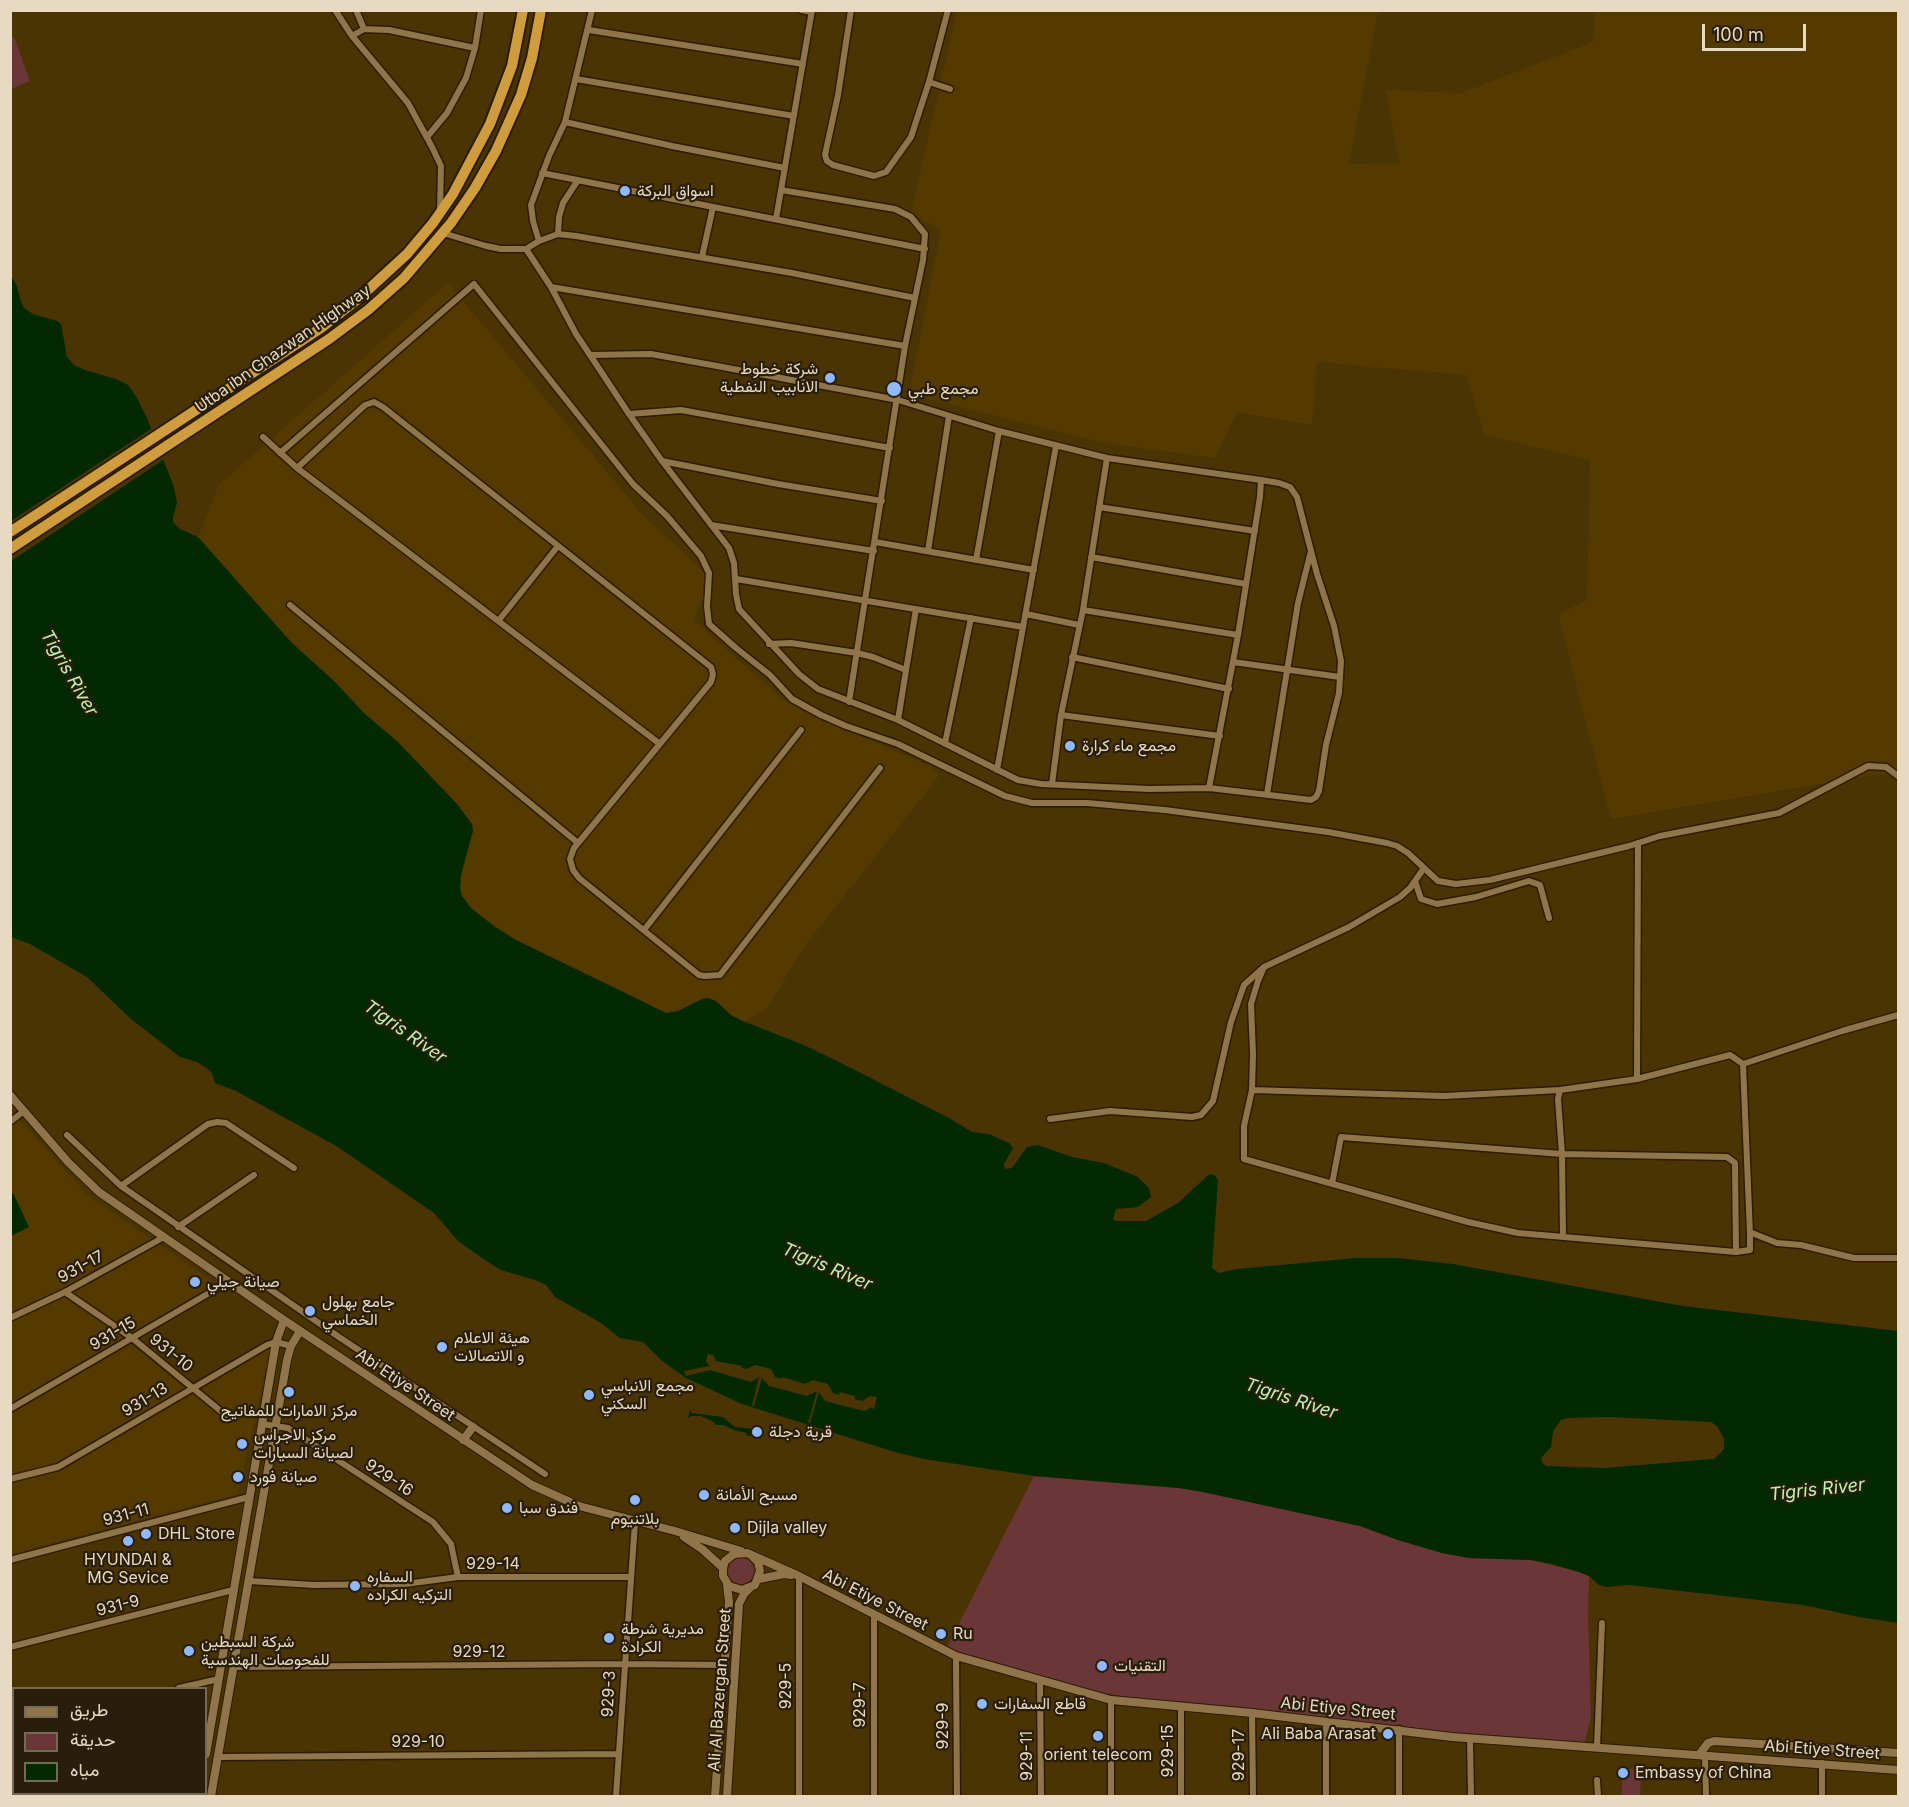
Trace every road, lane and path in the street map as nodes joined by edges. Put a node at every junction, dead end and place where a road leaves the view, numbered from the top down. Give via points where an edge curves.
1 (335, 10) edge
2 (356, 10) edge
3 (481, 10) edge
4 (523, 10) edge
5 (541, 10) edge
6 (592, 10) edge
7 (801, 10) edge
8 (851, 10) edge
9 (948, 10) edge
10 (812, 11) edge
11 (364, 30) junction
12 (588, 30) junction
13 (352, 36) junction
14 (475, 48) junction
15 (803, 64) junction
16 (576, 79) junction
17 (929, 82) junction
18 (950, 89) dead end
19 (794, 116) junction
20 (565, 122) junction
21 (427, 137) junction
22 (785, 168) junction
23 (542, 173) junction
24 (578, 180) junction
25 (781, 190) junction
26 (713, 207) junction
27 (440, 213) junction
28 (776, 219) junction
29 (443, 233) junction
30 (558, 234) junction
31 (539, 241) junction
32 (526, 249) junction
33 (925, 249) junction
34 (702, 257) junction
35 (551, 287) junction
36 (915, 298) junction
37 (905, 346) junction
38 (590, 355) junction
39 (898, 400) junction
40 (629, 414) junction
41 (949, 416) junction
42 (999, 431) junction
43 (263, 437) dead end
44 (1056, 446) junction
45 (890, 448) junction
46 (280, 453) junction
47 (1107, 458) junction
48 (662, 461) junction
49 (297, 468) junction
50 (1261, 480) junction
51 (882, 501) junction
52 (1099, 507) junction
53 (711, 525) junction
54 (1255, 531) junction
55 (10, 532) edge
56 (875, 542) junction
57 (558, 546) junction
58 (10, 549) edge
59 (873, 551) junction
60 (928, 551) junction
61 (1311, 551) junction
62 (1091, 557) junction
63 (976, 560) junction
64 (1034, 570) junction
65 (736, 579) junction
66 (1246, 584) junction
67 (866, 600) junction
68 (290, 605) dead end
69 (916, 609) junction
70 (1083, 610) junction
71 (1026, 614) junction
72 (971, 618) junction
73 (499, 620) junction
74 (1079, 625) junction
75 (1023, 627) junction
76 (1238, 635) junction
77 (769, 644) junction
78 (857, 653) junction
79 (1072, 657) junction
80 (1233, 662) junction
81 (906, 670) junction
82 (1288, 670) junction
83 (1340, 676) junction
84 (1229, 689) junction
85 (849, 702) junction
86 (1061, 715) junction
87 (898, 720) junction
88 (801, 730) dead end
89 (1220, 736) junction
90 (945, 743) junction
91 (660, 744) junction
92 (880, 768) dead end
93 (997, 770) junction
94 (1899, 776) edge
95 (1052, 784) junction
96 (1209, 788) junction
97 (1267, 794) junction
98 (578, 843) junction
99 (1638, 843) junction
100 (1424, 868) junction
101 (1415, 881) junction
102 (1549, 918) dead end
103 (644, 930) junction
104 (1264, 967) junction
105 (1899, 1015) edge
106 (1743, 1064) junction
107 (1637, 1079) junction
108 (1252, 1090) junction
109 (1560, 1090) junction
110 (10, 1095) edge
111 (24, 1111) junction
112 (1050, 1119) dead end
113 (10, 1122) edge
114 (67, 1136) dead end
115 (1562, 1154) junction
116 (294, 1168) dead end
117 (254, 1175) dead end
118 (1332, 1184) junction
119 (121, 1186) junction
120 (178, 1227) junction
121 (1750, 1234) junction
122 (164, 1236) junction
123 (1563, 1237) junction
124 (1736, 1252) junction
125 (1899, 1258) edge
126 (228, 1282) junction
127 (65, 1292) junction
128 (10, 1318) edge
129 (284, 1320) junction
130 (300, 1331) junction
131 (132, 1338) junction
132 (276, 1342) junction
133 (291, 1346) junction
134 (192, 1387) junction
135 (10, 1409) edge
136 (228, 1418) dead end
137 (262, 1424) junction
138 (277, 1426) junction
139 (473, 1427) junction
140 (463, 1440) junction
141 (545, 1474) dead end
142 (10, 1479) edge
143 (249, 1497) junction
144 (635, 1522) junction
145 (675, 1532) junction
146 (749, 1554) junction
147 (10, 1560) edge
148 (723, 1568) junction
149 (799, 1576) junction
150 (458, 1577) junction
151 (631, 1577) junction
152 (759, 1579) junction
153 (249, 1581) junction
154 (727, 1583) junction
155 (749, 1588) junction
156 (233, 1590) junction
157 (874, 1614) junction
158 (1602, 1623) dead end
159 (226, 1636) junction
160 (238, 1642) junction
161 (10, 1647) edge
162 (956, 1656) junction
163 (624, 1664) junction
164 (724, 1665) junction
165 (234, 1667) junction
166 (219, 1678) junction
167 (1040, 1680) junction
168 (187, 1687) edge
169 (1111, 1700) junction
170 (1181, 1706) junction
171 (1252, 1713) junction
172 (1326, 1721) junction
173 (1399, 1729) junction
174 (1470, 1738) junction
175 (1597, 1747) junction
176 (207, 1748) edge
177 (1899, 1753) edge
178 (619, 1754) junction
179 (1702, 1755) junction
180 (218, 1757) junction
181 (1822, 1763) junction
182 (1899, 1770) edge
183 (1597, 1780) dead end
184 (211, 1797) edge
185 (616, 1797) edge
186 (715, 1797) edge
187 (727, 1797) edge
188 (799, 1797) edge
189 (874, 1797) edge
190 (957, 1797) edge
191 (1041, 1797) edge
192 (1111, 1797) edge
193 (1181, 1797) edge
194 (1253, 1797) edge
195 (1326, 1797) edge
196 (1399, 1797) edge
197 (1471, 1797) edge
198 (1598, 1797) edge
199 (1706, 1797) edge
200 (1822, 1797) edge

1 - 13 street
2 - 11 street
3 - 14 street
4 - 27 highway, Utba ibn Ghazwan Highway via 499,106
5 - 29 highway, Utba ibn Ghazwan Highway via 532,58 514,113 486,170
6 - 12 street
7 - 10 street
8 - 17 street via 825,155 830,164 874,176 886,172 911,137
9 - 17 street
10 - 15 street
11 - 13 street
11 - 14 street via 408,33
12 - 15 street
12 - 16 street
13 - 21 street via 408,103
14 - 21 street via 459,93
15 - 19 street
16 - 19 street
16 - 20 street
17 - 18 street
19 - 22 street
20 - 22 street
20 - 23 street
21 - 27 street via 441,166
22 - 25 street
23 - 24 street
23 - 31 street via 531,205
24 - 26 street
24 - 30 street via 563,203
25 - 28 street
25 - 33 street via 895,209 920,226 926,234
26 - 28 street
26 - 34 street
27 - 55 highway, Utba ibn Ghazwan Highway via 376,284 321,328
28 - 33 street
29 - 32 street via 486,246
29 - 58 highway, Utba ibn Ghazwan Highway via 387,295 329,339
30 - 31 street
30 - 34 street
31 - 32 street
32 - 35 street
33 - 36 street
34 - 36 street
35 - 37 street
35 - 38 street
36 - 37 street
37 - 39 street
38 - 39 street via 651,354
38 - 40 street
39 - 41 street
39 - 45 street
40 - 45 street via 681,410
40 - 48 street
41 - 42 street
41 - 60 street
42 - 44 street
42 - 63 street
43 - 46 street
44 - 47 street
44 - 64 street
45 - 51 street
46 - 49 street
46 - 100 street via 474,284 633,484 701,556 709,573 709,624 770,675 792,699 1005,796 1032,802 1165,810 1328,832 1397,846
47 - 50 street
47 - 52 street
48 - 51 street
48 - 53 street
49 - 57 street via 365,405 374,402
49 - 73 street
50 - 54 street
50 - 61 street via 1290,487 1297,497
51 - 56 street
52 - 54 street
52 - 62 street
53 - 59 street
53 - 65 street via 729,548
54 - 66 street
56 - 59 street
56 - 60 street
57 - 73 street
57 - 91 street via 711,667 711,682
59 - 67 street
60 - 63 street
61 - 82 street
61 - 83 street via 1334,626
62 - 66 street
62 - 70 street
63 - 64 street
64 - 71 street
65 - 67 street
65 - 77 street via 739,609
66 - 76 street
67 - 69 street
67 - 78 street
68 - 98 street
69 - 72 street
69 - 81 street
70 - 74 street
70 - 76 street
71 - 74 street
71 - 75 street
72 - 75 street
72 - 90 street
73 - 91 street
74 - 79 street
75 - 93 street
76 - 80 street
77 - 78 street via 791,643
77 - 85 street via 818,689
78 - 81 street
78 - 85 street
79 - 84 street
79 - 86 street
80 - 82 street
80 - 84 street
81 - 87 street
82 - 83 street
82 - 97 street
83 - 97 street via 1316,797 1311,800
84 - 89 street
85 - 87 street
86 - 89 street
86 - 95 street
87 - 90 street
88 - 103 street
89 - 96 street
90 - 93 street
91 - 98 street
92 - 103 street via 720,975 699,975
93 - 95 street via 1018,780
94 - 99 street via 1886,767 1868,766 1779,813
95 - 96 street
96 - 97 street
98 - 103 street via 570,859 579,878
99 - 100 street via 1490,880 1456,884 1438,881
99 - 107 street
100 - 101 street
101 - 102 street via 1421,899 1437,904 1529,881 1540,885
101 - 104 street via 1400,897 1358,921
104 - 108 street via 1251,1004
104 - 112 street via 1244,985 1231,1022 1213,1101 1201,1115 1110,1111
105 - 106 street
106 - 107 street via 1730,1055
106 - 121 street
107 - 109 street
108 - 109 street via 1444,1096
108 - 118 street via 1244,1126 1244,1159
109 - 115 street
110 - 111 street, Abi Etiye Street
111 - 113 street
111 - 122 street, Abi Etiye Street via 99,1192
114 - 119 street
115 - 118 street via 1341,1137
115 - 123 street
115 - 124 street via 1727,1157 1735,1163
116 - 119 street via 226,1123 217,1122 208,1124
117 - 120 street
118 - 123 street via 1468,1222 1518,1233
119 - 120 street
120 - 139 street
121 - 124 street via 1750,1250
121 - 125 street via 1854,1258
122 - 126 street, Abi Etiye Street
122 - 127 street, 931-17
123 - 124 street
126 - 129 street, Abi Etiye Street
126 - 131 street, 931-15
127 - 128 street, 931-17
127 - 131 street, 931-10
129 - 130 street, Abi Etiye Street
129 - 132 street
130 - 133 street
130 - 140 street, Abi Etiye Street
131 - 134 street, 931-10
131 - 135 street, 931-15
132 - 133 street
132 - 134 street, 931-13
132 - 137 street
133 - 138 street
134 - 136 street, 931-10
134 - 142 street, 931-13 via 58,1467
137 - 138 street, 929-16
137 - 143 street
138 - 150 street, 929-16 via 288,1428 433,1522 451,1544
138 - 153 street
139 - 140 street
139 - 141 street
140 - 144 street, Abi Etiye Street via 532,1485 579,1506
143 - 147 street, 931-11
143 - 156 street
144 - 145 street, Abi Etiye Street
144 - 151 street, 929-3
145 - 146 street, Abi Etiye Street
145 - 148 street, Abi Etiye Street
146 - 148 street via 730,1556
146 - 149 street, Abi Etiye Street
146 - 152 street via 759,1566
148 - 154 street
149 - 152 street, Abi Etiye Street
149 - 157 street, Abi Etiye Street
149 - 188 street, 929-5
150 - 151 street, 929-14
150 - 153 street, 929-14 via 405,1584
151 - 163 street, 929-3
152 - 155 street
153 - 160 street
154 - 155 street via 739,1590
154 - 164 street, Ali Al Bazergan Street
155 - 187 street, Ali Al Bazergan Street via 739,1604
156 - 159 street
156 - 161 street, 931-9
157 - 162 street, Abi Etiye Street
157 - 189 street, 929-7
158 - 175 street
159 - 160 street
159 - 166 street
160 - 165 street
162 - 167 street, Abi Etiye Street
162 - 190 street, 929-9
163 - 164 street, 929-12
163 - 165 street, 929-12
163 - 178 street, 929-3
164 - 186 street, Ali Al Bazergan Street
165 - 180 street
166 - 168 street
166 - 176 street
167 - 169 street, Abi Etiye Street
167 - 191 street, 929-11
169 - 170 street, Abi Etiye Street
169 - 192 street
170 - 171 street, Abi Etiye Street
170 - 193 street, 929-15
171 - 172 street, Abi Etiye Street
171 - 194 street, 929-17
172 - 173 street, Abi Etiye Street
172 - 195 street
173 - 174 street, Abi Etiye Street
173 - 196 street
174 - 175 street, Abi Etiye Street
174 - 197 street
175 - 179 street, Abi Etiye Street
177 - 179 street via 1714,1741 1708,1743
178 - 180 street, 929-10
178 - 185 street, 929-3
179 - 181 street, Abi Etiye Street
179 - 199 street
180 - 184 street
181 - 182 street, Abi Etiye Street
181 - 200 street
183 - 198 street

